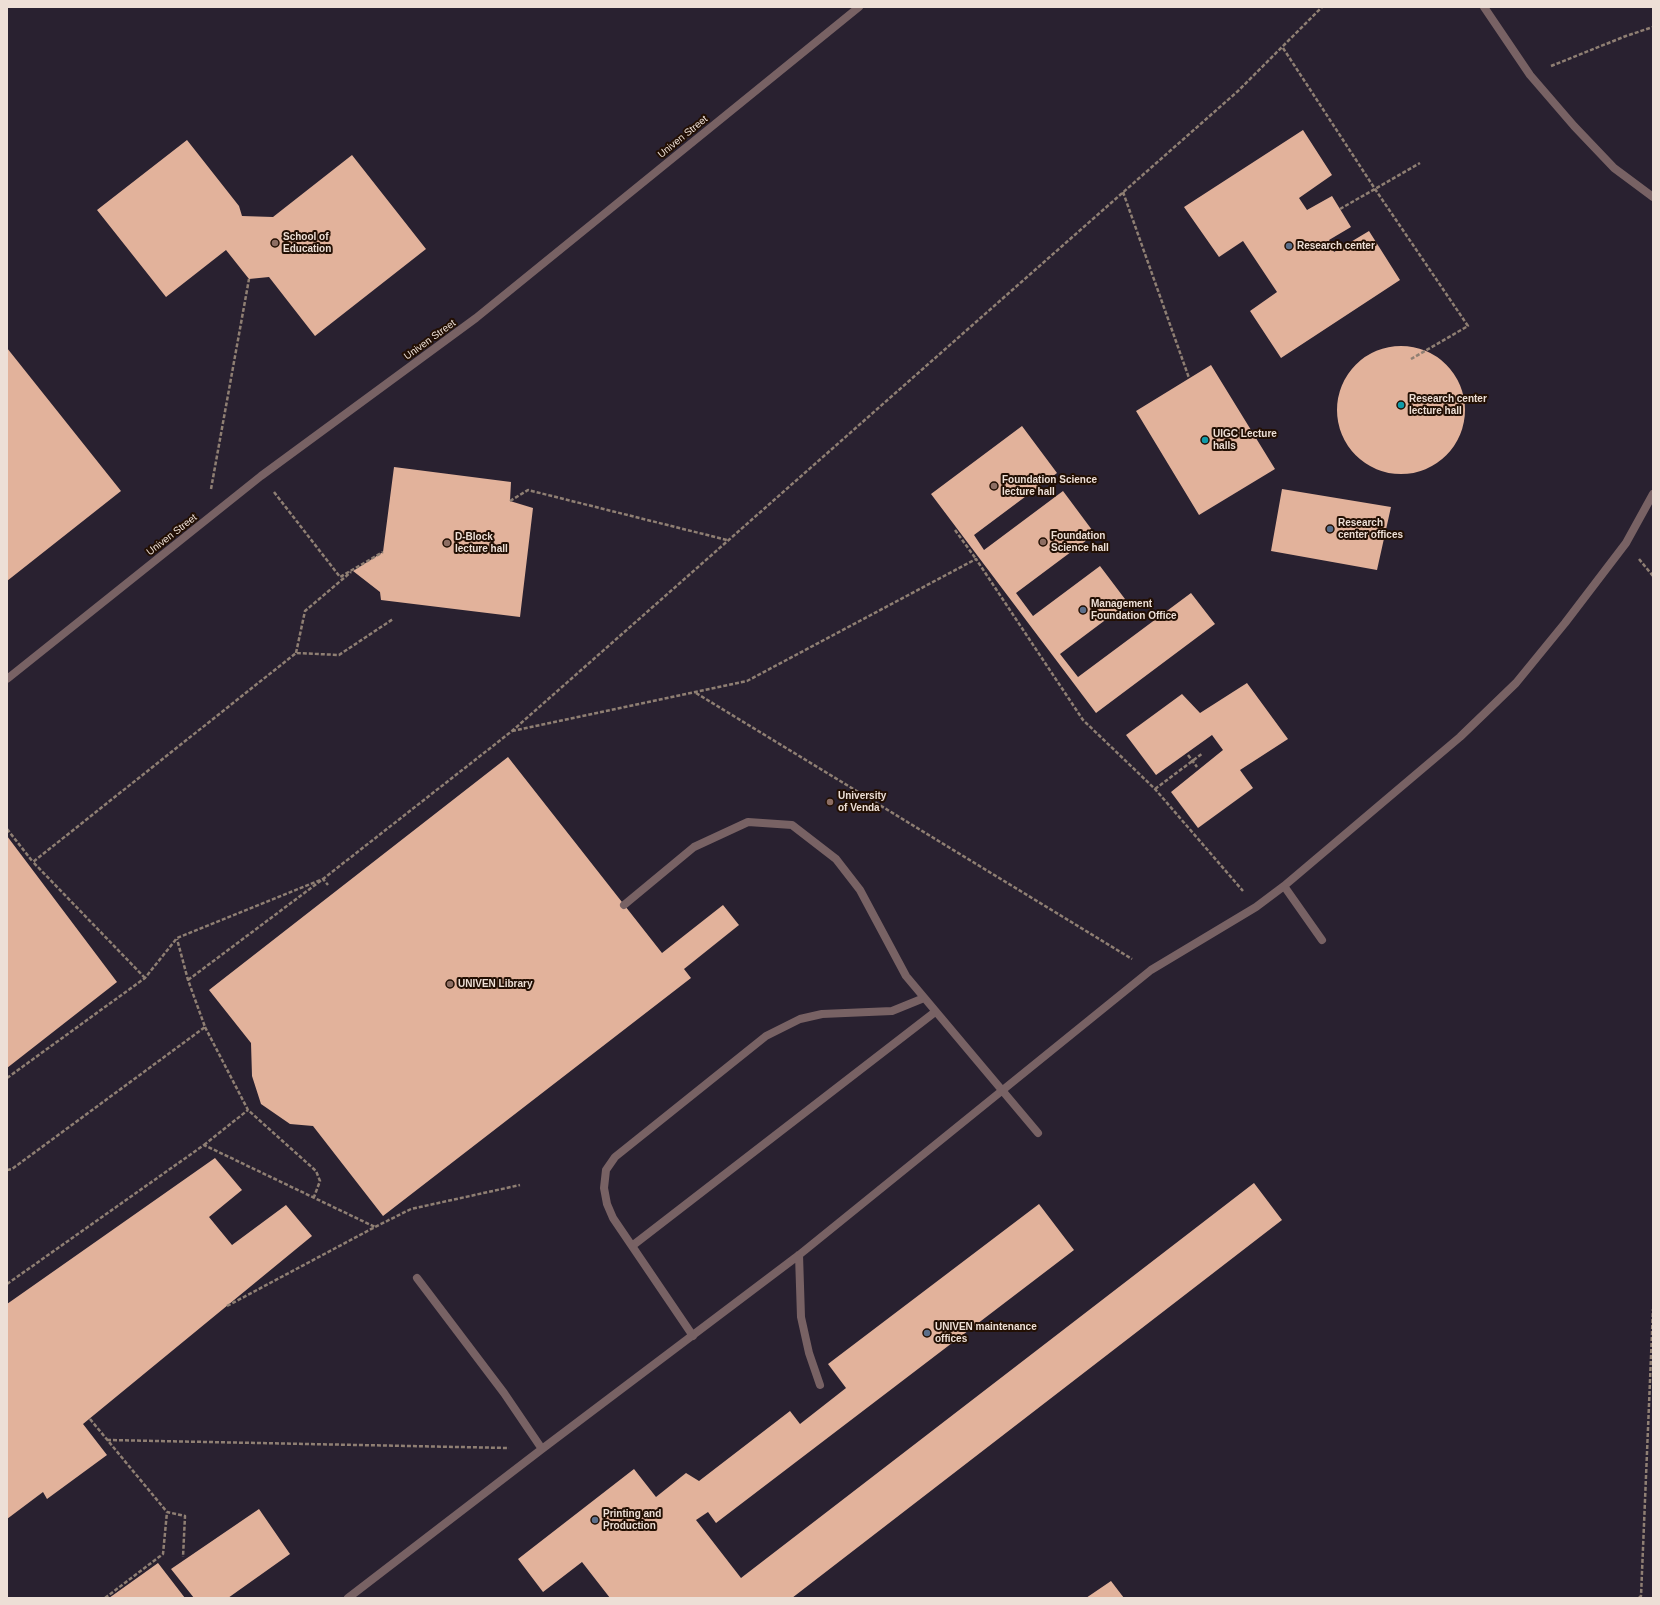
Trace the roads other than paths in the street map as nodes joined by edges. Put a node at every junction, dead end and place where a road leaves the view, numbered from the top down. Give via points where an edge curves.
1 (859, 7) edge
2 (1484, 7) edge
3 (1653, 197) edge
4 (1653, 494) edge
5 (7, 679) edge
6 (1284, 886) junction
7 (624, 905) dead end
8 (1322, 940) dead end
9 (924, 998) junction
10 (935, 1012) junction
11 (1004, 1090) junction
12 (1038, 1133) dead end
13 (632, 1246) junction
14 (799, 1255) junction
15 (417, 1278) dead end
16 (693, 1336) junction
17 (820, 1385) dead end
18 (542, 1449) junction
19 (348, 1598) edge

1 - 5 lane, Univen Street via 476,318 261,476
2 - 3 lane via 1530,75 1574,126 1614,168
4 - 6 lane via 1626,543 1565,624 1516,683 1460,737
6 - 8 lane
6 - 11 lane via 1256,907 1151,970
7 - 9 lane via 694,847 748,822 792,825 836,859 860,890 906,976
9 - 10 lane
9 - 13 lane via 892,1011 822,1014 800,1019 766,1036 615,1157 606,1170 604,1188 607,1204 613,1218
10 - 11 lane
10 - 13 lane
11 - 12 lane
11 - 14 lane
13 - 16 lane
14 - 16 lane
14 - 17 lane via 801,1317
15 - 18 lane via 504,1393
16 - 18 lane
18 - 19 lane

